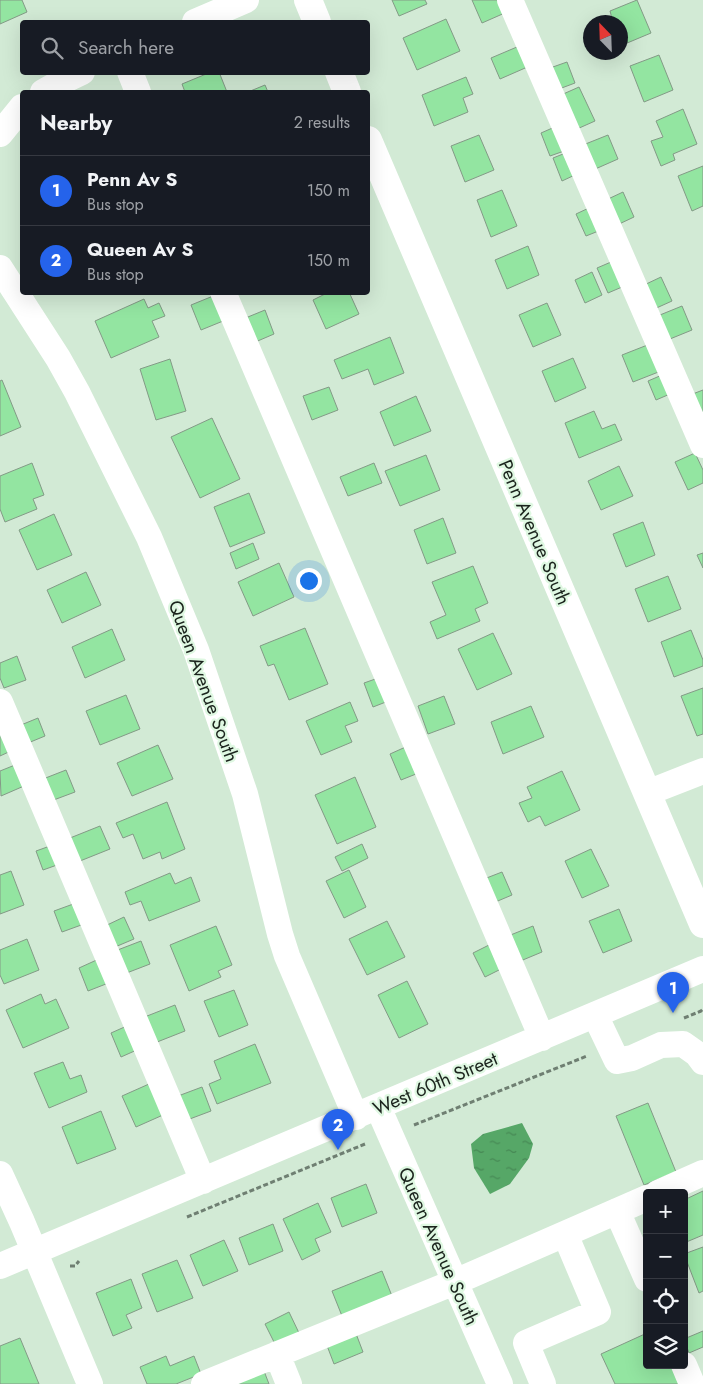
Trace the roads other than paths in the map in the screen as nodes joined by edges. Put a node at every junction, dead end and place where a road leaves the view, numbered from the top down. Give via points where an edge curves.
1 (246, 0) edge
2 (308, 0) edge
3 (510, 0) edge
4 (200, 20) edge
5 (316, 20) edge
6 (75, 75) edge
7 (131, 75) edge
8 (340, 75) edge
9 (46, 90) edge
10 (137, 90) edge
11 (346, 90) edge
12 (20, 109) edge
13 (0, 134) edge
14 (370, 145) edge
15 (0, 268) edge
16 (224, 295) edge
17 (703, 445) edge
18 (0, 702) edge
19 (703, 771) edge
20 (647, 793) junction
21 (703, 924) edge
22 (703, 970) edge
23 (596, 1015) junction
24 (542, 1038) junction
25 (703, 1062) edge
26 (367, 1112) junction
27 (703, 1173) edge
28 (0, 1174) edge
29 (204, 1181) junction
30 (667, 1189) edge
31 (643, 1200) edge
32 (617, 1211) junction
33 (565, 1234) junction
34 (34, 1251) junction
35 (0, 1266) edge
36 (643, 1270) edge
37 (455, 1282) junction
38 (277, 1354) junction
39 (686, 1369) edge
40 (90, 1384) edge
41 (204, 1384) edge
42 (289, 1384) edge
43 (500, 1384) edge
44 (543, 1384) edge
45 (692, 1384) edge

1 - 4 street
2 - 5 main road
3 - 17 street
6 - 9 street
7 - 10 street
8 - 11 main road
12 - 13 street
14 - 20 main road, Penn Avenue South
15 - 26 street, Queen Avenue South via 58,358 148,538 196,650 245,794 288,956
16 - 24 street
18 - 29 street
19 - 20 street
20 - 21 main road, Penn Avenue South
22 - 23 street, West 60th Street
23 - 24 street, West 60th Street
23 - 25 street via 617,1061 661,1045 683,1044
24 - 26 street, West 60th Street
26 - 29 street, West 60th Street
26 - 37 street, Queen Avenue South
27 - 30 street
28 - 34 street
29 - 34 street, West 60th Street
31 - 32 street
32 - 33 street
32 - 36 street
33 - 37 street
33 - 44 street via 598,1312 526,1342
34 - 35 street, West 60th Street
34 - 40 street
37 - 38 street
37 - 43 street, Queen Avenue South
38 - 41 street
38 - 42 street
39 - 45 street

